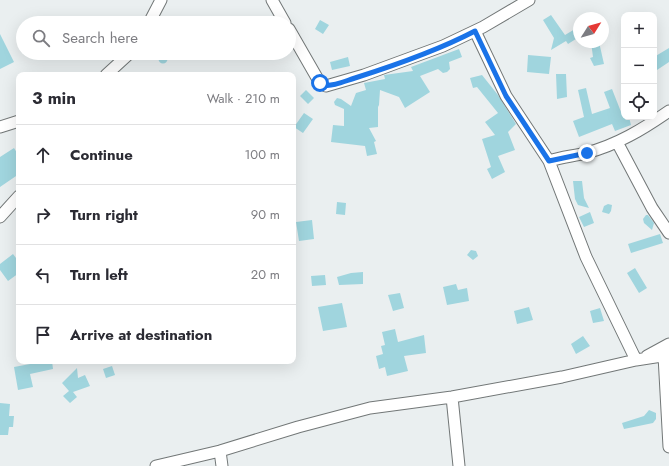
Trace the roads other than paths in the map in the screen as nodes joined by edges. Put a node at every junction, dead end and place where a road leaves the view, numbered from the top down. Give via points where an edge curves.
1 (161, 0) edge
2 (272, 0) edge
3 (528, 0) edge
4 (153, 16) edge
5 (281, 16) edge
6 (475, 31) junction
7 (296, 41) edge
8 (122, 60) edge
9 (109, 72) edge
10 (669, 110) edge
11 (16, 122) edge
12 (0, 127) edge
13 (617, 142) junction
14 (549, 161) junction
15 (16, 199) edge
16 (0, 217) edge
17 (669, 233) edge
18 (669, 344) edge
19 (666, 355) edge
20 (638, 360) junction
21 (452, 396) junction
22 (669, 447) edge
23 (220, 451) junction
24 (156, 466) edge
25 (222, 466) edge
26 (459, 466) edge

1 - 4 street
2 - 5 street
3 - 6 street
6 - 7 street via 404,61 326,86 317,78
6 - 14 street via 506,96
8 - 9 street
10 - 13 street via 642,130
11 - 12 street
13 - 14 street via 587,153
13 - 17 street via 652,208
14 - 20 street via 586,257
15 - 16 street
18 - 20 street
19 - 20 street
19 - 22 street
20 - 21 street via 562,377
21 - 23 street via 370,408
21 - 26 street
23 - 24 street
23 - 25 street

